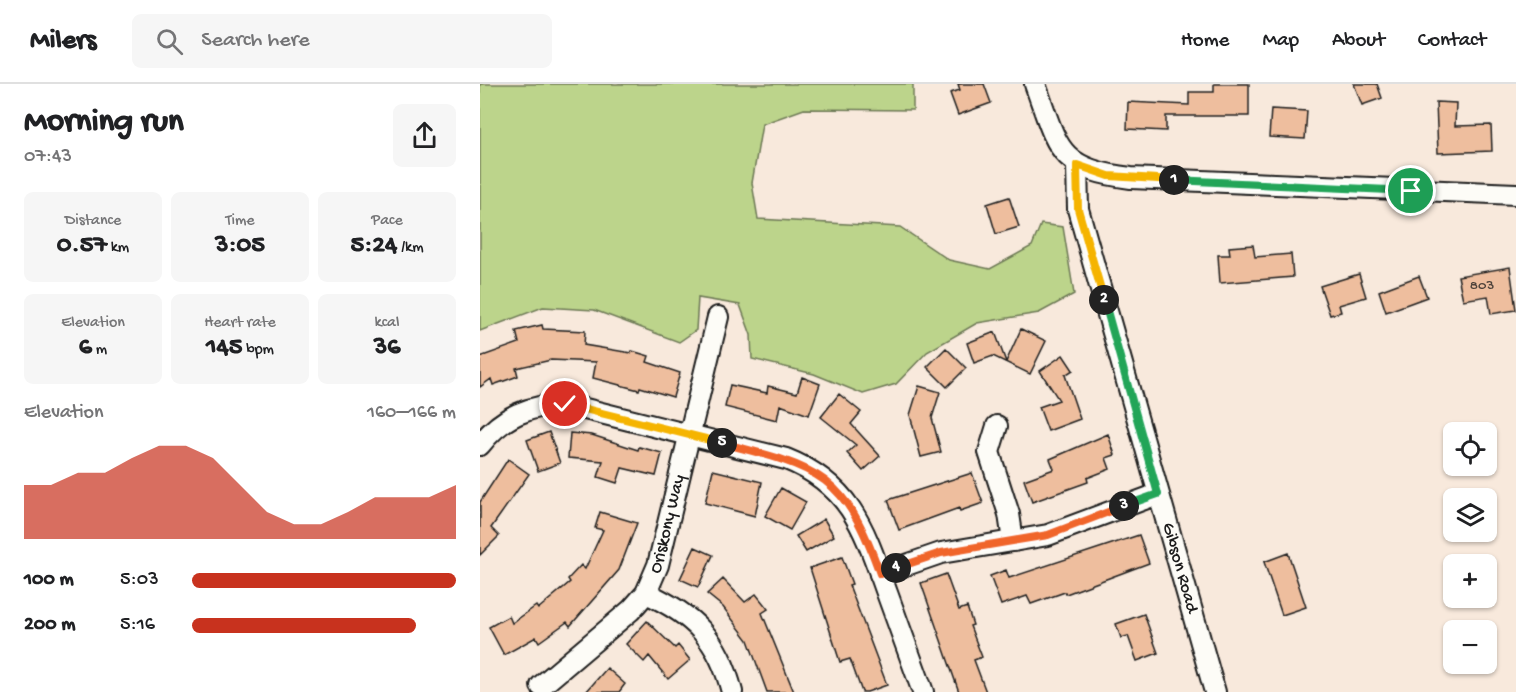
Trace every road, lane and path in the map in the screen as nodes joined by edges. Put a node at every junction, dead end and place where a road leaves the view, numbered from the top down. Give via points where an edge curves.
1 (1035, 84) edge
2 (1077, 165) junction
3 (1516, 194) edge
4 (718, 317) dead end
5 (997, 426) dead end
6 (690, 435) junction
7 (480, 445) edge
8 (1158, 494) junction
9 (1013, 541) junction
10 (880, 574) junction
11 (646, 593) junction
12 (541, 686) dead end
13 (732, 692) edge
14 (923, 692) edge
15 (1215, 692) edge

1 - 2 street via 1059,144
2 - 3 street via 1099,174 1131,178
2 - 8 street, Gibson Road via 1078,209
4 - 6 street, Oriskony Way
5 - 9 street via 989,452 1009,514
6 - 7 street via 555,404 516,414
6 - 10 street via 786,459 823,478 856,515
6 - 11 street, Oriskony Way via 658,565
8 - 9 street via 1048,535
8 - 15 street, Gibson Road
9 - 10 street via 941,553
10 - 14 street
11 - 12 street, Oriskony Way
11 - 13 street via 697,624 721,656

